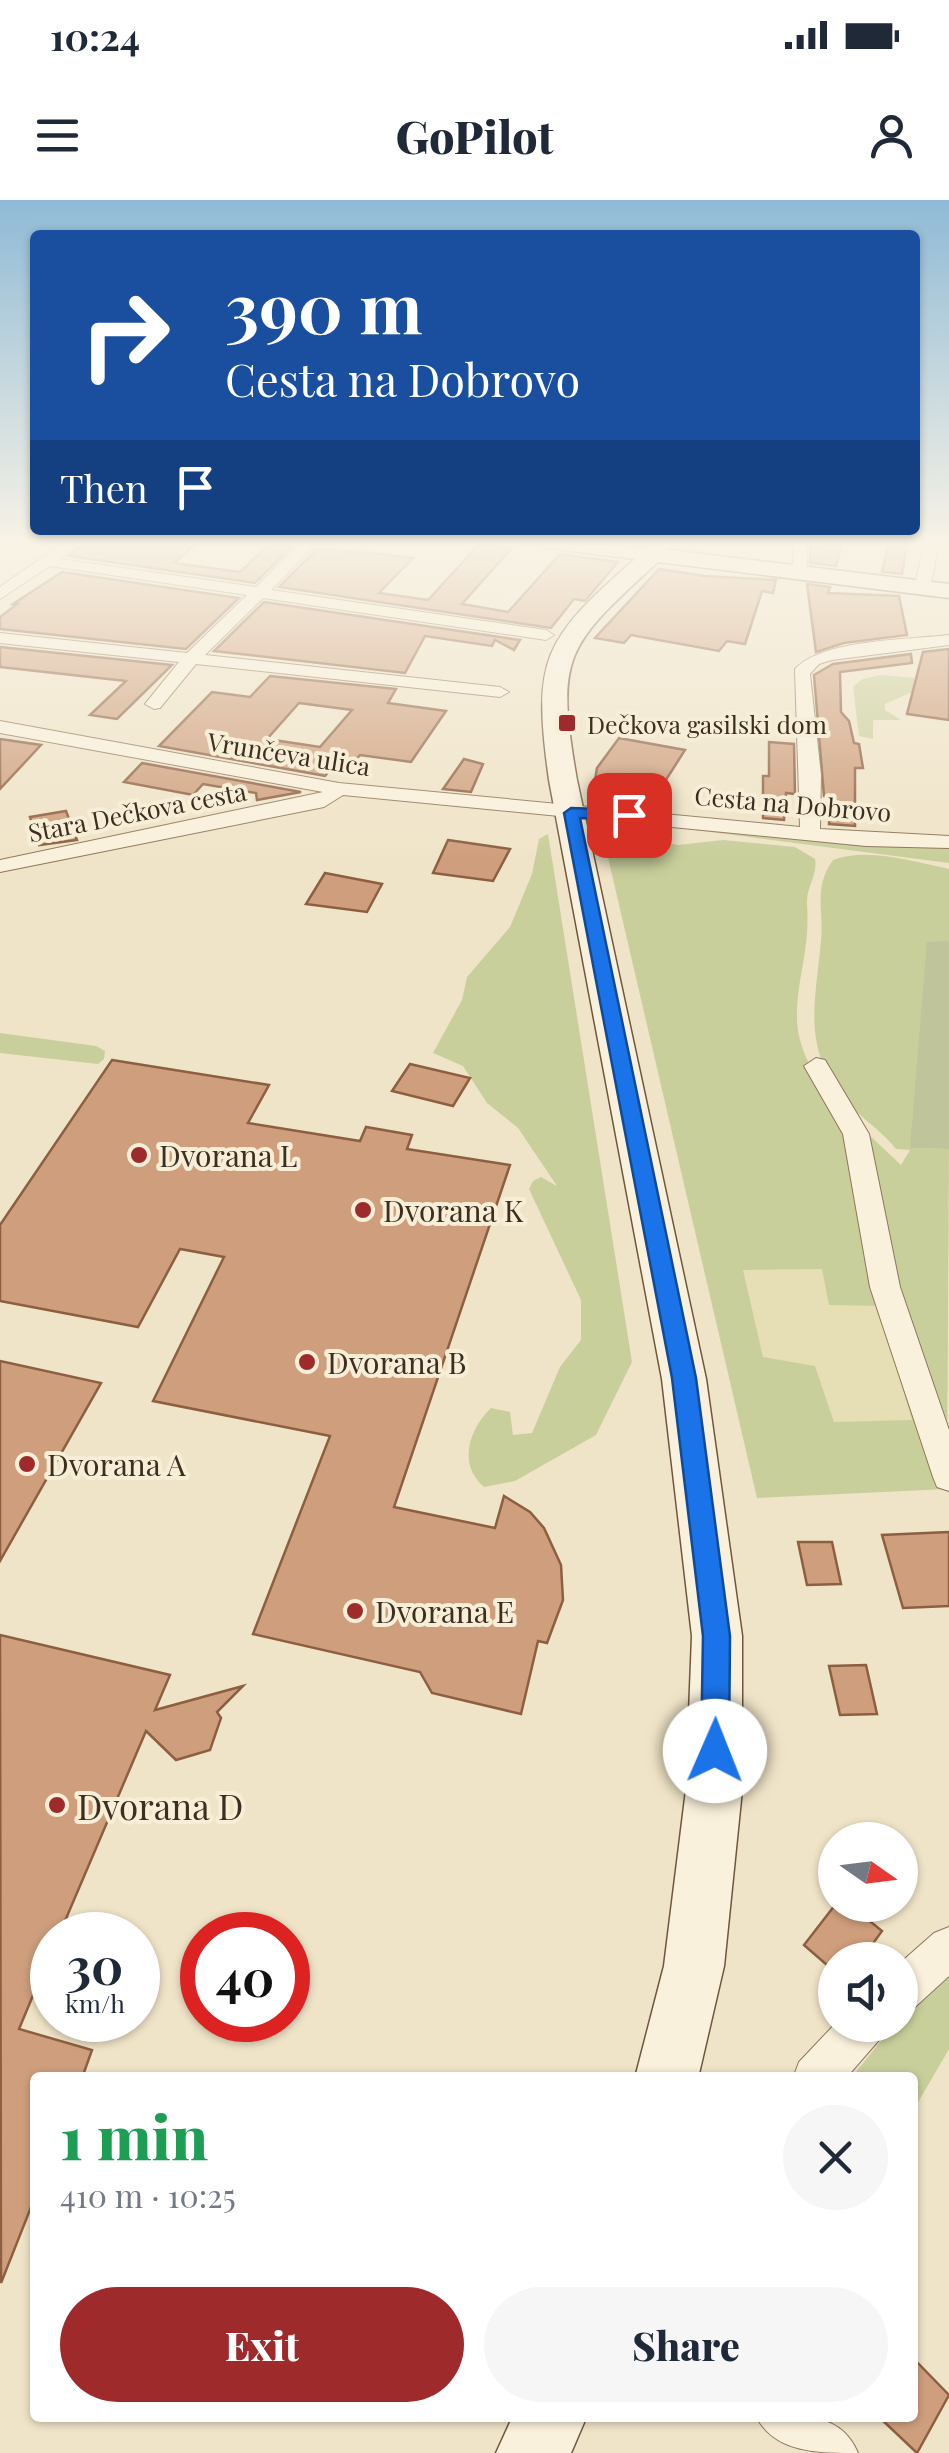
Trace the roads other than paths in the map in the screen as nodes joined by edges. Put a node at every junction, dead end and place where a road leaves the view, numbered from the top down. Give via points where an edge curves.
1 (86, 647) edge
2 (203, 647) edge
3 (569, 647) edge
4 (892, 647) edge
5 (192, 658) junction
6 (500, 692) dead end
7 (154, 704) dead end
8 (0, 728) edge
9 (340, 789) junction
10 (571, 813) junction
11 (810, 834) junction
12 (949, 842) edge
13 (0, 866) edge
14 (816, 1066) dead end
15 (949, 1477) edge
16 (949, 1948) edge
17 (918, 1976) edge
18 (848, 2042) edge
19 (668, 2072) edge
20 (821, 2072) edge
21 (548, 2422) edge
22 (789, 2422) edge
23 (532, 2453) edge
24 (832, 2453) edge

1 - 5 street
2 - 5 street
3 - 10 street via 552,692
4 - 11 street via 830,655 801,673
5 - 6 street
5 - 7 street
8 - 9 street, Vrunčeva ulica
9 - 10 street, Vrunčeva ulica
9 - 13 street, Stara Dečkova cesta via 324,801
10 - 11 street, Cesta na Dobrovo
10 - 19 street via 684,1378 717,1636 708,1848 694,1966
11 - 12 street, Cesta na Dobrovo
14 - 15 street via 856,1134 884,1288
16 - 17 street
18 - 20 street
21 - 23 street
22 - 24 street

